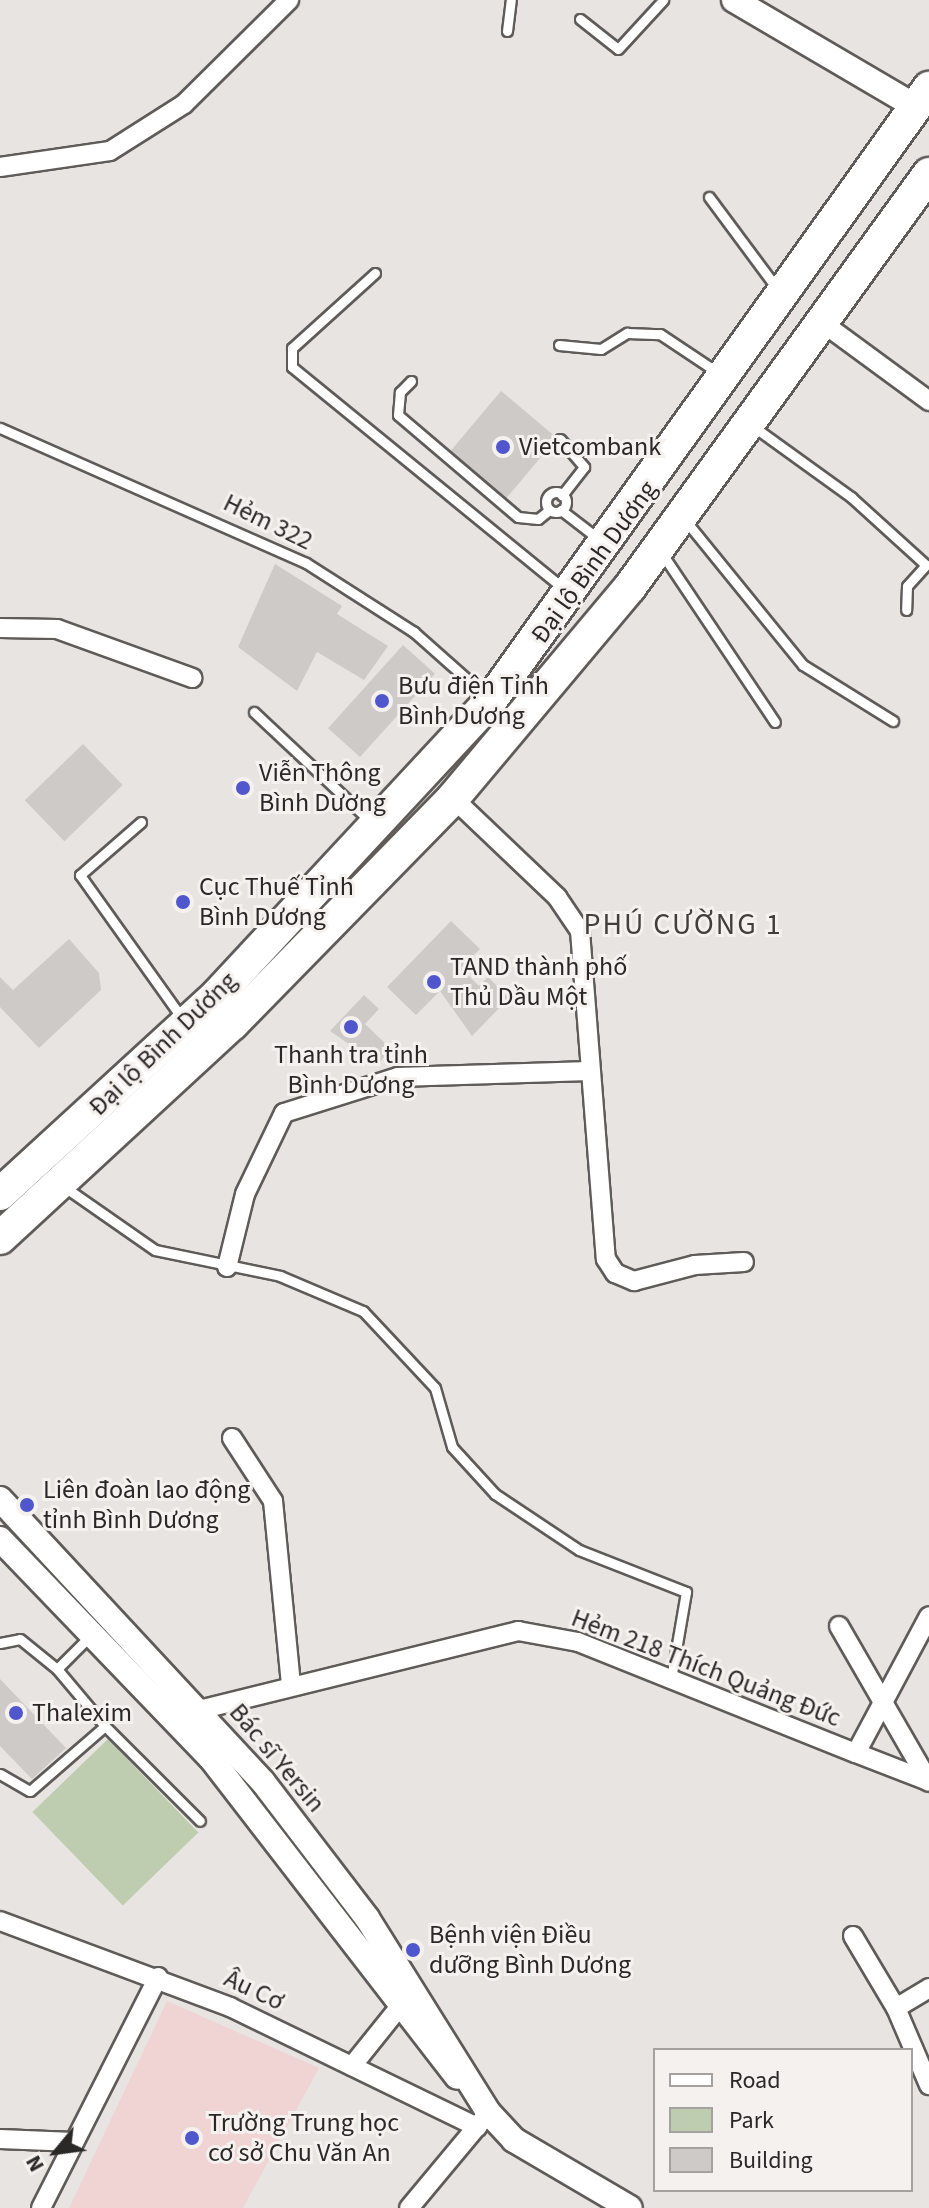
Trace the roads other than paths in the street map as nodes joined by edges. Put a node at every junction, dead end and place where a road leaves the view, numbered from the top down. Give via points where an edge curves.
1 (289, 0) edge
2 (511, 0) edge
3 (663, 0) edge
4 (734, 0) edge
5 (580, 19) dead end
6 (507, 31) dead end
7 (924, 103) edge
8 (0, 167) edge
9 (929, 174) edge
10 (709, 197) dead end
11 (375, 273) dead end
12 (783, 296) junction
13 (823, 323) junction
14 (559, 345) dead end
15 (727, 378) junction
16 (411, 381) dead end
17 (929, 401) edge
18 (751, 425) junction
19 (0, 428) edge
20 (560, 439) dead end
21 (562, 495) junction
22 (549, 510) junction
23 (561, 510) junction
24 (683, 517) junction
25 (608, 546) junction
26 (658, 549) junction
27 (927, 563) edge
28 (572, 595) junction
29 (906, 610) dead end
30 (0, 628) edge
31 (192, 678) dead end
32 (491, 700) junction
33 (254, 712) dead end
34 (893, 721) dead end
35 (775, 722) dead end
36 (427, 774) junction
37 (453, 798) junction
38 (141, 822) dead end
39 (378, 829) junction
40 (186, 1024) junction
41 (590, 1071) junction
42 (63, 1186) junction
43 (0, 1194) edge
44 (0, 1238) edge
45 (744, 1262) dead end
46 (227, 1267) junction
47 (232, 1438) dead end
48 (0, 1499) edge
49 (0, 1539) edge
50 (929, 1616) edge
51 (100, 1626) junction
52 (839, 1626) dead end
53 (0, 1643) edge
54 (57, 1669) junction
55 (671, 1680) junction
56 (291, 1685) junction
57 (885, 1697) junction
58 (199, 1710) junction
59 (178, 1723) junction
60 (105, 1726) junction
61 (856, 1753) junction
62 (0, 1774) edge
63 (929, 1782) edge
64 (200, 1821) dead end
65 (297, 1842) junction
66 (0, 1921) edge
67 (358, 1925) junction
68 (853, 1936) dead end
69 (158, 1977) junction
70 (929, 1988) edge
71 (401, 2005) junction
72 (896, 2008) junction
73 (352, 2066) junction
74 (469, 2085) junction
75 (929, 2085) edge
76 (483, 2120) junction
77 (0, 2139) edge
78 (74, 2142) junction
79 (41, 2208) edge
80 (409, 2208) edge
81 (630, 2208) edge

1 - 8 street via 184,104 110,151
2 - 6 lane
3 - 5 lane via 618,49
4 - 7 main road
7 - 12 highway, Đại lộ Bình Dương
9 - 13 highway, Đại lộ Bình Dương
10 - 12 lane
11 - 28 lane via 292,348 292,367
12 - 15 highway, Đại lộ Bình Dương
13 - 17 street
13 - 18 highway, Đại lộ Bình Dương
14 - 15 lane via 601,349 627,333 660,334
15 - 25 highway, Đại lộ Bình Dương
16 - 22 lane via 400,392 398,415 518,517 538,519
18 - 24 highway, Đại lộ Bình Dương
18 - 27 lane via 851,497
19 - 32 lane, Hẻm 322 via 306,563 414,632
20 - 21 lane via 584,467
21 - 22 lane via 548,496
21 - 23 lane
22 - 23 lane
23 - 25 lane
24 - 26 highway, Đại lộ Bình Dương
24 - 34 lane via 803,665
25 - 28 highway, Đại lộ Bình Dương
26 - 35 lane
26 - 37 highway, Đại lộ Bình Dương
27 - 29 lane via 907,586
28 - 32 highway, Đại lộ Bình Dương
30 - 31 street via 57,629
32 - 36 highway, Đại lộ Bình Dương
33 - 39 lane
36 - 37 highway
36 - 39 highway, Đại lộ Bình Dương
37 - 41 street via 573,916 586,966
37 - 42 highway, Đại lộ Bình Dương
38 - 40 lane via 80,875
39 - 40 highway, Đại lộ Bình Dương
40 - 43 highway, Đại lộ Bình Dương
41 - 45 street via 602,1243 615,1273 634,1281 695,1265
41 - 46 street via 398,1077 284,1113 245,1194
42 - 44 highway, Đại lộ Bình Dương
42 - 46 lane via 155,1250
46 - 55 lane via 328,1290 363,1311 435,1388 452,1447 495,1494 579,1550 686,1592
47 - 56 street via 273,1501
48 - 51 main road, Bác sĩ Yersin
49 - 51 main road, Bác sĩ Yersin
50 - 57 street, Hẻm 218 Thích Quảng Đức
51 - 54 lane
51 - 58 main road, Bác sĩ Yersin
51 - 59 main road, Bác sĩ Yersin
52 - 57 street
53 - 54 lane via 20,1639
54 - 60 lane
55 - 56 street, Hẻm 218 Thích Quảng Đức via 578,1642 518,1631
55 - 61 street, Hẻm 218 Thích Quảng Đức
56 - 58 street, Hẻm 218 Thích Quảng Đức
57 - 61 street, Hẻm 218 Thích Quảng Đức
57 - 63 street
58 - 59 main road
58 - 65 main road, Bác sĩ Yersin
59 - 65 main road, Bác sĩ Yersin
60 - 62 lane via 30,1791
60 - 64 lane
61 - 63 street
65 - 67 main road, Bác sĩ Yersin
66 - 69 street, Âu Cơ
67 - 71 main road, Bác sĩ Yersin
67 - 74 main road, Bác sĩ Yersin
68 - 72 street
69 - 73 street, Âu Cơ
69 - 78 street
70 - 72 street
71 - 73 street
71 - 74 main road, Bác sĩ Yersin via 444,2067
72 - 75 street
73 - 76 street, Âu Cơ
74 - 76 main road, Bác sĩ Yersin
76 - 80 street
76 - 81 main road, Bác sĩ Yersin
77 - 78 street
78 - 79 street

